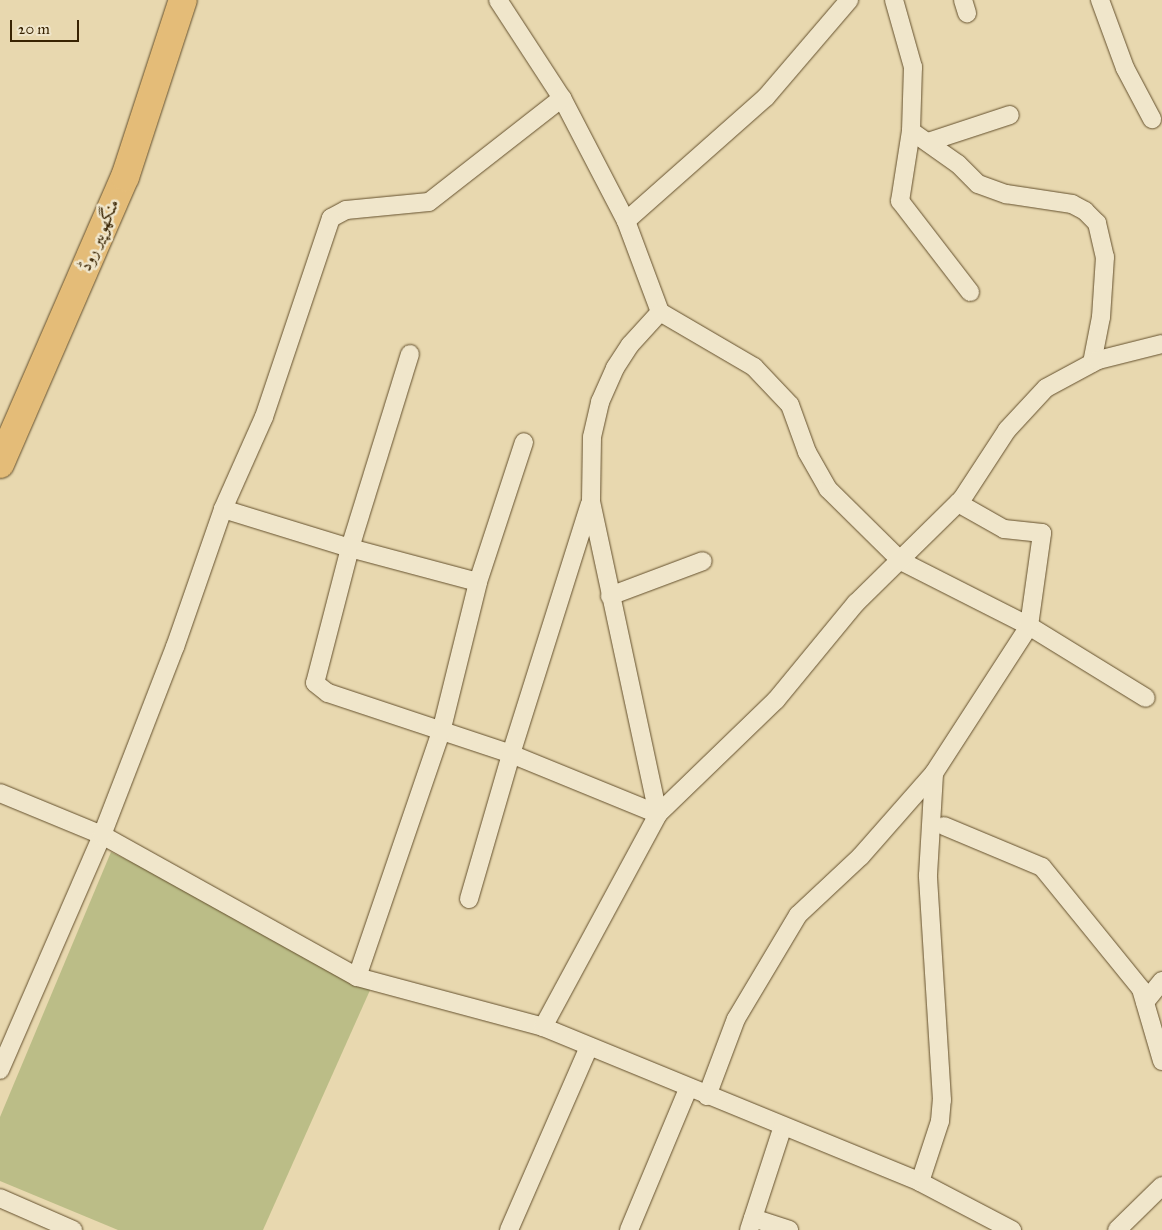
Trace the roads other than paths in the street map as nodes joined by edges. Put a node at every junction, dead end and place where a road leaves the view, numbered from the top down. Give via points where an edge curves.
1 (183, 0) edge
2 (498, 0) edge
3 (849, 0) edge
4 (894, 0) edge
5 (1100, 0) edge
6 (562, 98) junction
7 (1010, 115) dead end
8 (1152, 119) dead end
9 (911, 131) junction
10 (928, 142) junction
11 (626, 221) junction
12 (970, 292) dead end
13 (660, 312) junction
14 (1162, 344) edge
15 (410, 354) dead end
16 (1092, 363) junction
17 (524, 442) dead end
18 (0, 464) edge
19 (591, 501) junction
20 (958, 503) junction
21 (223, 509) junction
22 (350, 548) junction
23 (703, 561) dead end
24 (901, 561) junction
25 (478, 582) junction
26 (610, 596) junction
27 (1029, 626) junction
28 (1146, 698) dead end
29 (441, 732) junction
30 (511, 754) junction
31 (934, 772) junction
32 (0, 792) edge
33 (658, 814) junction
34 (944, 826) dead end
35 (102, 835) junction
36 (469, 899) dead end
37 (357, 978) junction
38 (1162, 981) edge
39 (1144, 1002) junction
40 (543, 1027) junction
41 (589, 1046) junction
42 (1162, 1061) edge
43 (0, 1070) edge
44 (688, 1089) junction
45 (707, 1096) junction
46 (783, 1126) junction
47 (920, 1182) junction
48 (1162, 1186) edge
49 (0, 1198) edge
50 (751, 1224) edge
51 (74, 1230) edge
52 (509, 1230) edge
53 (629, 1230) edge
54 (789, 1230) edge
55 (1012, 1230) edge
56 (1117, 1230) edge

1 - 18 main road, منگھوپیر روڈ via 125,176
2 - 6 street
3 - 11 street via 766,97
4 - 9 street via 913,67
5 - 8 street via 1125,68
6 - 11 street
6 - 21 street via 429,202 346,210 331,218 264,417
7 - 10 street
9 - 10 street
9 - 12 street via 900,201
10 - 16 street via 978,184 1006,194 1072,204 1086,211 1097,223 1105,257 1101,317
11 - 13 street
13 - 19 street via 630,345 615,368 600,402 592,438
13 - 24 street via 754,367 790,406 807,452 828,489
14 - 16 street
15 - 22 street
16 - 20 street via 1046,388 1007,430
17 - 25 street
19 - 26 street
19 - 30 street
20 - 24 street
20 - 27 street via 1004,529 1042,533
21 - 22 street
21 - 35 street via 175,647
22 - 25 street
22 - 29 street via 315,683 322,691
23 - 26 street
24 - 27 street
24 - 33 street via 856,603 776,700
25 - 29 street
26 - 33 street
27 - 28 street
27 - 31 street
29 - 30 street
29 - 37 street
30 - 33 street
30 - 36 street
31 - 45 street via 861,856 798,915 736,1018
31 - 47 street via 928,875 942,1100 940,1121
32 - 35 street
33 - 40 street
34 - 39 street via 1042,867 1141,989
35 - 37 street
35 - 43 street
37 - 40 street
38 - 39 street
39 - 42 street
40 - 41 street
41 - 44 street
41 - 52 street
44 - 45 street
44 - 53 street
45 - 46 street
46 - 47 street
46 - 50 street
47 - 55 street
48 - 56 street
49 - 51 street
50 - 54 street

